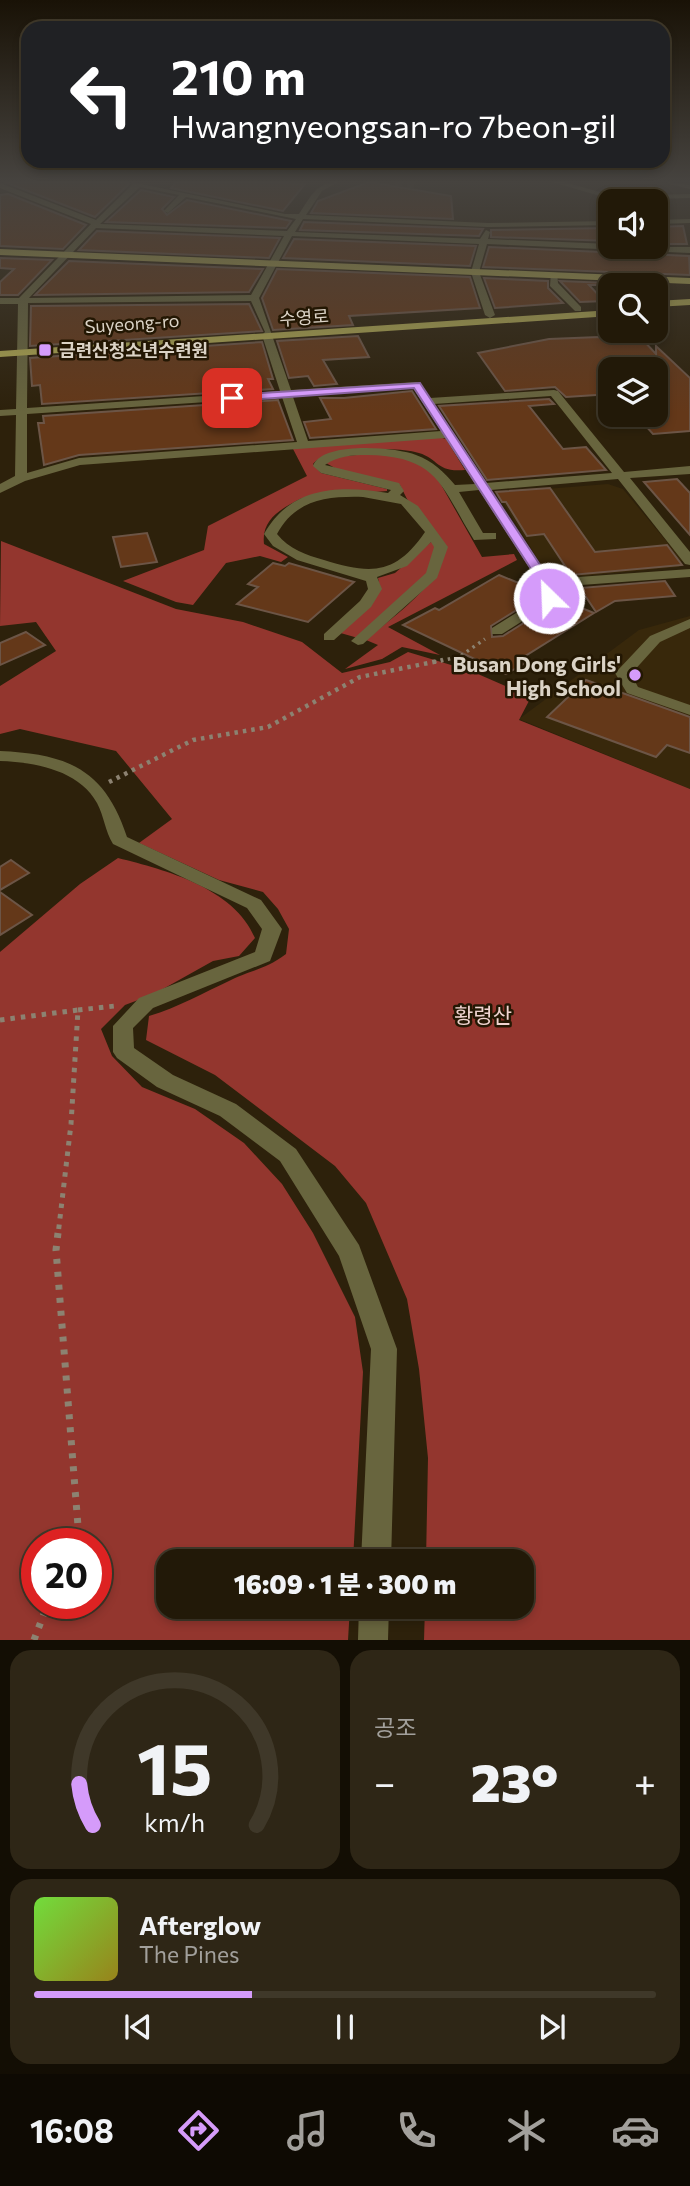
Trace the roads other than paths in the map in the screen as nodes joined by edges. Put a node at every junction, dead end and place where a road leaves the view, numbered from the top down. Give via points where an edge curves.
1 (60, 259) edge
2 (168, 259) edge
3 (274, 259) edge
4 (479, 259) edge
5 (271, 263) junction
6 (475, 272) junction
7 (554, 275) junction
8 (690, 283) edge
9 (254, 298) junction
10 (23, 299) junction
11 (0, 300) edge
12 (690, 302) edge
13 (668, 303) edge
14 (690, 307) edge
15 (598, 308) edge
16 (578, 309) junction
17 (668, 309) edge
18 (598, 314) edge
19 (490, 315) junction
20 (267, 333) junction
21 (0, 348) edge
22 (22, 349) junction
23 (0, 354) edge
24 (284, 394) junction
25 (426, 401) junction
26 (21, 412) junction
27 (0, 413) edge
28 (448, 434) junction
29 (303, 444) junction
30 (690, 470) edge
31 (622, 476) junction
32 (21, 478) junction
33 (483, 487) junction
34 (0, 489) edge
35 (452, 489) junction
36 (391, 496) junction
37 (431, 532) junction
38 (491, 536) dead end
39 (690, 561) edge
40 (690, 573) edge
41 (363, 575) junction
42 (546, 583) junction
43 (690, 623) edge
44 (497, 631) road end
45 (329, 637) dead end
46 (358, 641) dead end
47 (690, 710) edge
48 (0, 756) edge
49 (376, 1549) edge
50 (374, 1619) edge
51 (373, 1640) edge

1 - 10 street
2 - 5 main road
3 - 5 street
4 - 6 street
5 - 6 main road
5 - 9 street
6 - 7 main road
6 - 19 street
7 - 8 main road
7 - 16 street via 553,284
9 - 10 street
9 - 20 street
10 - 11 street
10 - 22 street
12 - 13 main road
14 - 17 main road
15 - 16 main road
16 - 19 main road
18 - 20 main road, 수영로
19 - 20 main road
20 - 22 main road, 수영로
20 - 24 street
21 - 22 main road
22 - 23 main road, 수영로
22 - 26 street
24 - 25 street via 416,385
24 - 26 street
24 - 29 street
25 - 28 street
25 - 31 street via 554,393
26 - 27 street
26 - 32 street
28 - 29 street
28 - 33 street
29 - 32 street via 79,462
30 - 31 street
31 - 33 street
31 - 39 street
32 - 34 street
33 - 35 street
33 - 42 street
35 - 36 street via 413,455 350,452 320,462 324,470 395,486 398,491
35 - 38 street via 480,537
36 - 37 street via 407,503
36 - 41 street via 344,492 308,499 285,513 270,534 287,550
37 - 41 street via 421,547 387,572
37 - 46 street via 441,547 432,575
40 - 42 street
41 - 45 street via 372,579 375,589 366,604
42 - 44 street via 549,598
43 - 47 street via 655,639 623,673 632,690
48 - 49 street via 46,762 79,775 102,796 119,840 254,904 272,929 262,956 146,1003 123,1026 124,1052 165,1081 228,1110 288,1155 350,1252 384,1349
50 - 51 street

